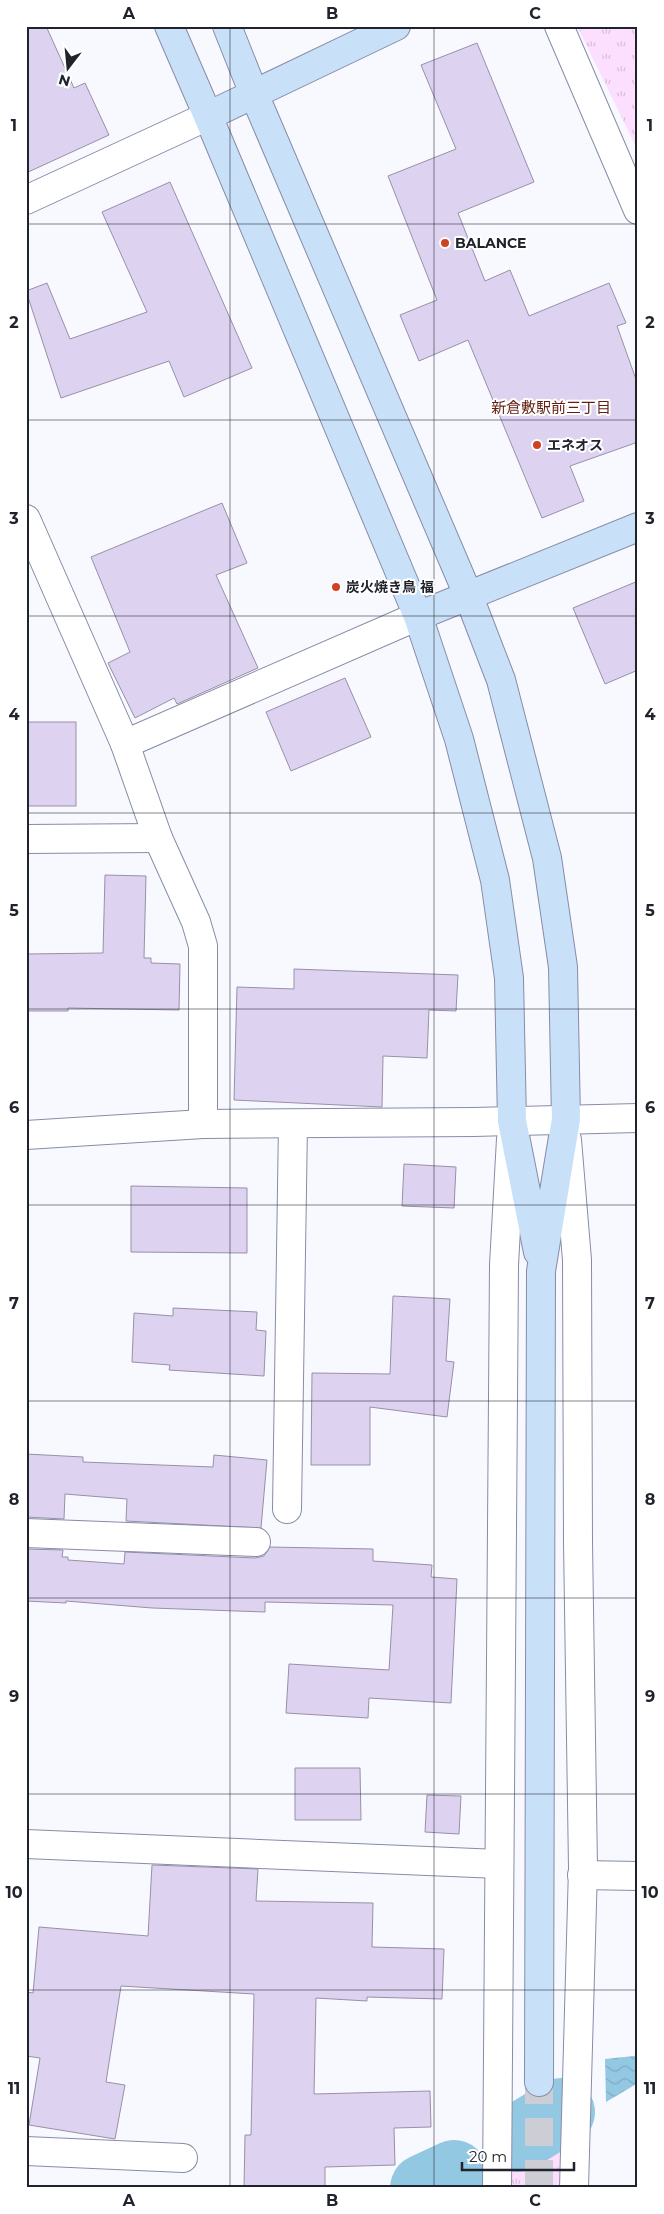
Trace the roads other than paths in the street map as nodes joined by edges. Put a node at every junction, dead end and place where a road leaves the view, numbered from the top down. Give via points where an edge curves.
1 (168, 26) edge
2 (227, 26) edge
3 (396, 26) edge
4 (559, 26) edge
5 (254, 94) junction
6 (208, 116) junction
7 (635, 196) edge
8 (26, 200) edge
9 (26, 519) edge
10 (638, 527) edge
11 (469, 596) junction
12 (418, 616) junction
13 (125, 744) junction
14 (158, 838) junction
15 (26, 839) edge
16 (638, 1118) edge
17 (566, 1119) junction
18 (512, 1121) junction
19 (203, 1124) junction
20 (293, 1124) junction
21 (26, 1134) edge
22 (541, 1271) junction
23 (287, 1509) dead end
24 (26, 1533) edge
25 (256, 1542) dead end
26 (26, 1844) edge
27 (499, 1864) junction
28 (582, 1875) junction
29 (638, 1876) edge
30 (539, 2082) tunnel mouth
31 (26, 2151) edge
32 (183, 2158) dead end
33 (497, 2188) edge
34 (574, 2188) edge

1 - 6 street
2 - 5 street
3 - 5 street
4 - 7 street
5 - 6 street
5 - 11 street
6 - 8 street
6 - 12 street
9 - 13 street
10 - 11 street
11 - 12 street
11 - 17 street via 501,680 547,858 563,967
12 - 13 street
12 - 18 street via 459,739 495,880 509,978
13 - 14 street
14 - 15 street
14 - 19 street via 196,922 203,946
16 - 17 street
17 - 18 street
17 - 22 street
17 - 28 street via 577,1260
18 - 20 street
18 - 22 street
18 - 27 street via 504,1265
19 - 20 street
19 - 21 street
20 - 23 street
22 - 30 street
24 - 25 street
26 - 27 street
27 - 33 street
28 - 29 street
28 - 34 street
31 - 32 street

